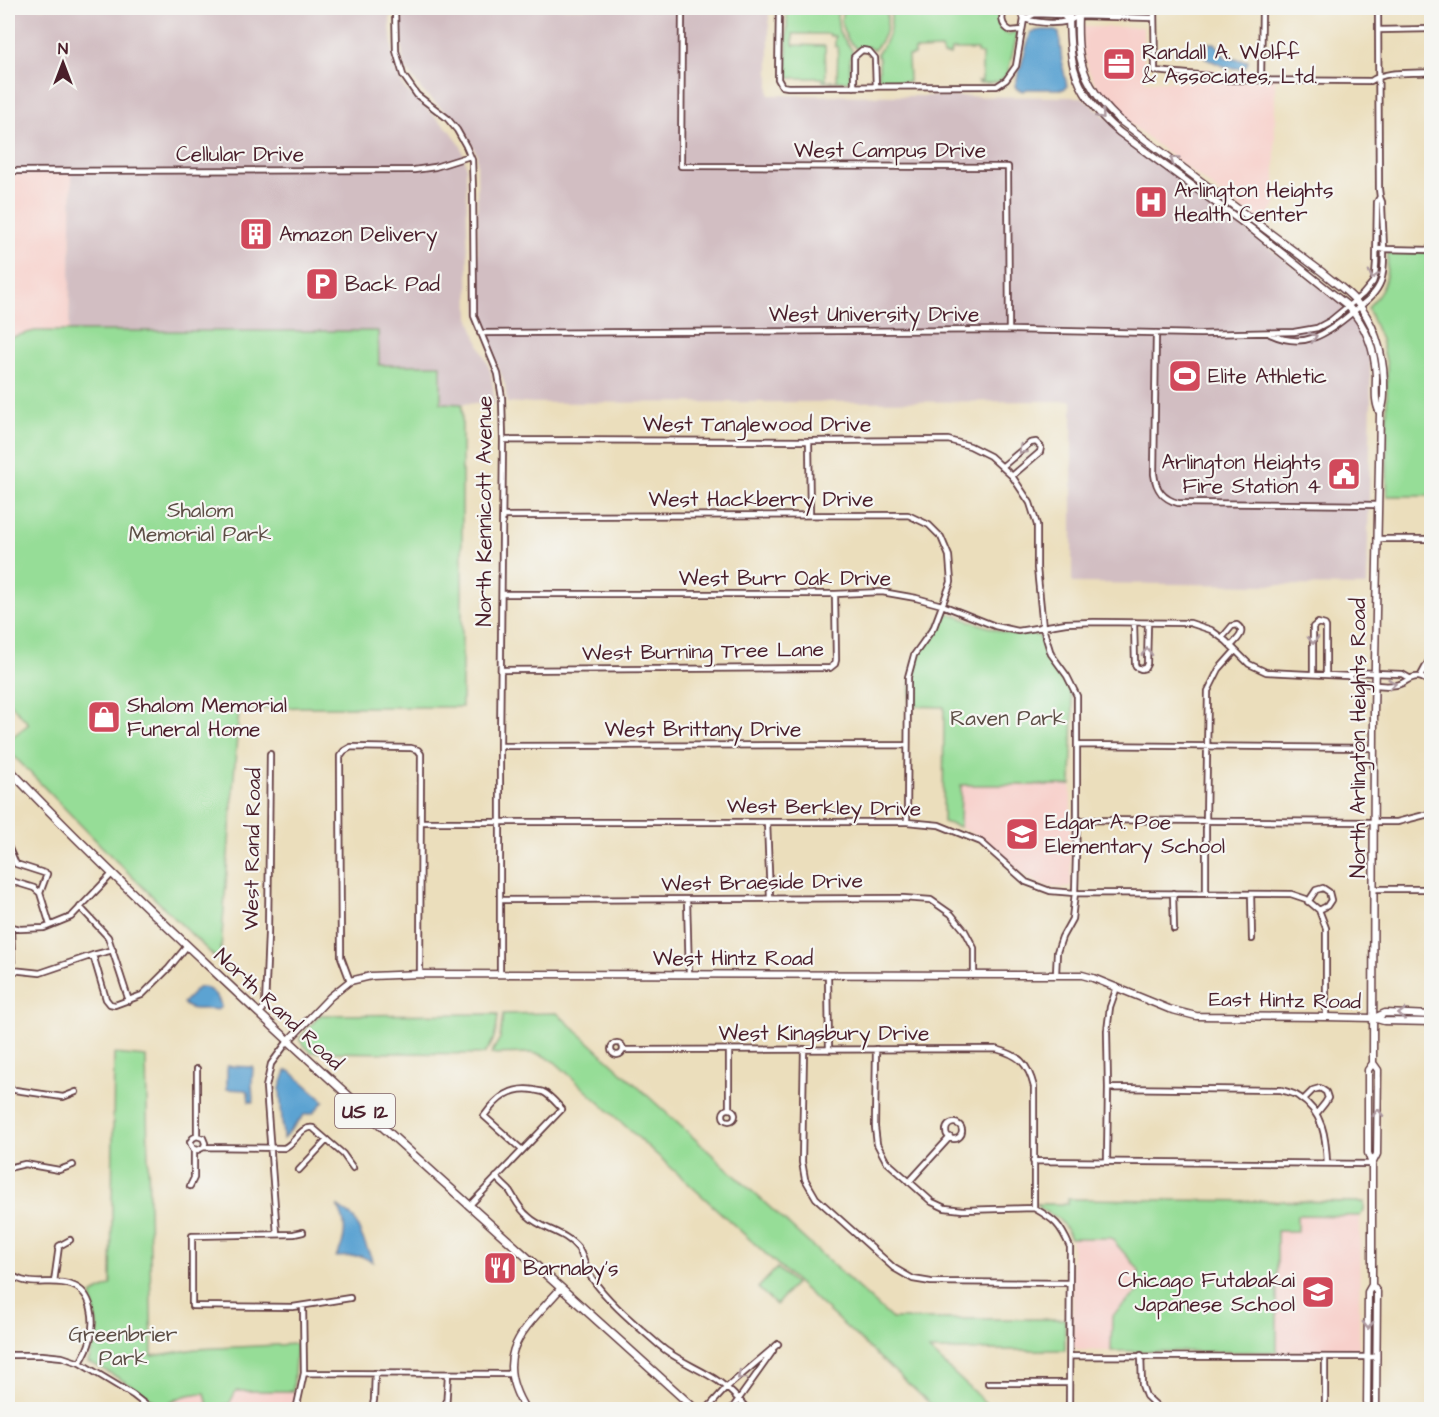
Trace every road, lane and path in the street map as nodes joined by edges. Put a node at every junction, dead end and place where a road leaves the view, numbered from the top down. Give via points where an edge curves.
1 (395, 8) edge
2 (682, 8) edge
3 (779, 8) edge
4 (1008, 8) edge
5 (1020, 8) edge
6 (1070, 8) edge
7 (1078, 8) edge
8 (1154, 8) edge
9 (1262, 8) edge
10 (1378, 8) edge
11 (1078, 16) junction
12 (1154, 18) junction
13 (1024, 19) junction
14 (1069, 21) junction
15 (1431, 29) edge
16 (1022, 30) junction
17 (1378, 30) junction
18 (1430, 74) edge
19 (1378, 76) junction
20 (1261, 80) junction
21 (854, 87) junction
22 (876, 87) junction
23 (470, 156) junction
24 (8, 171) edge
25 (1380, 197) junction
26 (1376, 249) junction
27 (1383, 249) junction
28 (1431, 250) edge
29 (1355, 300) junction
30 (1348, 306) junction
31 (1360, 306) junction
32 (1353, 312) junction
33 (1009, 330) junction
34 (480, 333) junction
35 (1156, 333) junction
36 (1267, 333) junction
37 (1380, 413) junction
38 (504, 440) junction
39 (809, 441) junction
40 (1003, 466) junction
41 (1012, 476) junction
42 (1378, 505) junction
43 (810, 515) junction
44 (503, 516) junction
45 (1377, 539) junction
46 (1431, 539) edge
47 (502, 594) junction
48 (835, 594) junction
49 (942, 605) junction
50 (1134, 622) junction
51 (1148, 623) junction
52 (1043, 628) junction
53 (1222, 638) junction
54 (1231, 646) junction
55 (1235, 651) junction
56 (1431, 655) edge
57 (501, 670) junction
58 (1374, 673) junction
59 (1313, 674) junction
60 (1326, 674) junction
61 (1348, 676) junction
62 (1420, 677) junction
63 (1409, 678) junction
64 (1431, 683) edge
65 (1374, 684) junction
66 (907, 745) junction
67 (1077, 745) junction
68 (500, 746) junction
69 (1207, 746) junction
70 (1374, 748) junction
71 (270, 754) dead end
72 (8, 770) edge
73 (1431, 815) edge
74 (1077, 819) junction
75 (1206, 820) junction
76 (421, 822) junction
77 (501, 822) junction
78 (767, 822) junction
79 (907, 822) junction
80 (1374, 822) junction
81 (8, 846) edge
82 (112, 874) junction
83 (8, 880) edge
84 (1374, 889) junction
85 (1431, 890) edge
86 (40, 893) junction
87 (1075, 893) junction
88 (1173, 893) junction
89 (1206, 893) junction
90 (1251, 894) junction
91 (770, 897) junction
92 (501, 900) junction
93 (687, 900) junction
94 (1308, 902) junction
95 (80, 907) junction
96 (1319, 910) junction
97 (50, 925) junction
98 (9, 927) edge
99 (1174, 929) dead end
100 (1252, 939) dead end
101 (187, 946) junction
102 (113, 950) junction
103 (93, 955) junction
104 (12, 970) junction
105 (420, 974) junction
106 (500, 974) junction
107 (689, 974) junction
108 (828, 974) junction
109 (974, 974) junction
110 (1056, 974) junction
111 (350, 981) junction
112 (1117, 987) junction
113 (8, 996) edge
114 (129, 1001) junction
115 (259, 1014) junction
116 (1431, 1015) edge
117 (1196, 1016) joint
118 (1326, 1017) junction
119 (1373, 1018) junction
120 (1431, 1022) edge
121 (288, 1041) junction
122 (804, 1049) junction
123 (876, 1049) junction
124 (623, 1050) dead end
125 (729, 1050) junction
126 (829, 1050) junction
127 (197, 1069) dead end
128 (1108, 1088) junction
129 (8, 1089) edge
130 (76, 1092) dead end
131 (1303, 1100) junction
132 (729, 1109) dead end
133 (1317, 1113) junction
134 (197, 1136) junction
135 (950, 1137) dead end
136 (327, 1140) junction
137 (204, 1147) junction
138 (194, 1149) junction
139 (270, 1149) junction
140 (522, 1150) junction
141 (1034, 1161) junction
142 (1107, 1161) junction
143 (1327, 1163) junction
144 (1372, 1164) junction
145 (73, 1165) dead end
146 (8, 1168) edge
147 (353, 1168) dead end
148 (299, 1170) dead end
149 (496, 1177) junction
150 (909, 1182) junction
151 (190, 1186) dead end
152 (469, 1206) junction
153 (1034, 1208) junction
154 (303, 1232) dead end
155 (277, 1234) junction
156 (70, 1240) dead end
157 (8, 1274) edge
158 (54, 1282) junction
159 (1070, 1283) junction
160 (1372, 1285) junction
161 (561, 1288) junction
162 (350, 1298) dead end
163 (303, 1306) junction
164 (8, 1355) edge
165 (1070, 1356) junction
166 (1141, 1356) junction
167 (1325, 1357) junction
168 (1368, 1357) junction
169 (1377, 1357) junction
170 (81, 1363) junction
171 (304, 1373) junction
172 (375, 1373) junction
173 (448, 1374) junction
174 (511, 1374) junction
175 (988, 1383) dead end
176 (1069, 1383) junction
177 (726, 1388) junction
178 (739, 1400) junction
179 (152, 1410) edge
180 (296, 1410) edge
181 (372, 1410) edge
182 (446, 1410) edge
183 (526, 1410) edge
184 (696, 1410) edge
185 (706, 1410) edge
186 (731, 1410) edge
187 (748, 1410) edge
188 (1069, 1410) edge
189 (1161, 1410) edge
190 (1325, 1410) edge
191 (1367, 1410) edge
192 (1376, 1410) edge

1 - 23 street, North Kennicott Avenue via 396,51 403,75 415,93 457,130
2 - 33 street, West Campus Drive via 681,166 1008,166
3 - 21 street via 778,79 782,86
4 - 16 street via 1002,14 1003,25 1011,31
5 - 13 street
6 - 14 main road, North Arlington Heights Road
7 - 11 main road, North Arlington Heights Road
8 - 12 street
9 - 20 street
10 - 17 street
11 - 12 street
11 - 14 street
29 -> 11 main road, North Arlington Heights Road via 1105,106 1082,65
12 - 20 street via 1155,71 1224,80
13 - 14 street
13 - 16 street
14 -> 30 main road, North Arlington Heights Road via 1075,70 1090,102 1101,115
15 - 17 street
16 - 22 street via 1016,66 997,86
17 - 19 street
18 - 19 street
19 - 20 street via 1371,81
19 - 25 street
21 - 22 street
21 - 22 street via 854,57 862,50 876,58
23 - 24 street, Cellular Drive via 414,170
23 - 34 street, North Kennicott Avenue via 474,316
25 - 26 street
25 - 27 street
26 - 27 street
26 -> 29 street via 1373,282
27 - 28 street
27 - 31 street via 1380,283 1373,296
29 - 30 street
29 - 31 main road, North Arlington Heights Road
30 - 32 main road, North Arlington Heights Road
30 - 36 street via 1317,328
31 - 32 street
31 - 37 main road, North Arlington Heights Road via 1375,334 1383,361 1384,406
36 -> 32 street via 1296,342 1316,338
32 - 37 main road, North Arlington Heights Road via 1366,333 1373,356 1376,406
33 - 34 street, West University Drive
33 - 35 street, West University Drive
34 - 38 street, North Kennicott Avenue via 498,374
35 - 36 street, West University Drive
35 - 42 street via 1154,474 1162,495 1178,503
37 - 42 main road, North Arlington Heights Road
38 - 39 street, West Tanglewood Drive
38 - 44 street, North Kennicott Avenue
39 - 40 street, West Tanglewood Drive via 948,440 970,446
39 - 43 street
40 - 41 street, West Tanglewood Drive
41 -> 40 street via 1040,452 1039,444 1030,443
41 - 52 street, West Tanglewood Drive via 1030,503 1037,525 1036,568
42 - 45 main road, North Arlington Heights Road
43 - 44 street, West Hackberry Drive
43 - 49 street, West Hackberry Drive via 908,515 929,525 941,537 949,556 951,582
44 - 47 street, North Kennicott Avenue
45 - 46 street
45 - 58 main road, North Arlington Heights Road
47 - 48 street, West Burr Oak Drive
47 - 57 street, North Kennicott Avenue
48 - 49 street, West Burr Oak Drive via 882,592
48 - 57 street, West Burning Tree Lane via 836,660 830,668
49 - 52 street, West Burr Oak Drive via 994,626 1018,631
49 - 66 street, West Hackberry Drive via 934,627 914,655 908,677
50 - 51 street, West Burr Oak Drive
50 -> 51 street via 1135,664 1141,669 1147,664
50 - 52 street, West Burr Oak Drive via 1066,623
51 - 53 street, West Burr Oak Drive via 1190,623
52 - 67 street, West Tanglewood Drive via 1051,654 1077,696
53 - 54 street, West Burr Oak Drive
53 - 54 street via 1232,626 1240,626 1241,635
54 - 55 street, West Burr Oak Drive
55 - 59 street, West Burr Oak Drive via 1266,672
55 - 69 street via 1219,669 1208,691
56 - 62 street
57 - 68 street, North Kennicott Avenue
58 - 61 street via 1355,672
58 - 63 street
58 - 65 main road, North Arlington Heights Road
59 - 60 street, West Burr Oak Drive
60 -> 59 street via 1326,627 1318,623 1313,627
60 - 61 street, West Burr Oak Drive
61 - 65 street
62 - 63 street
62 - 64 street
65 -> 63 street via 1395,685
65 - 70 main road, North Arlington Heights Road
66 - 68 street, West Brittany Drive
66 - 79 street, West Hackberry Drive
67 - 69 street
67 - 74 street, West Tanglewood Drive
68 - 77 street, North Kennicott Avenue
69 - 70 street
69 - 75 street
70 - 80 main road, North Arlington Heights Road
71 - 115 street, West Rand Road via 265,1007
72 - 82 main road, North Rand Road / US 12
73 - 80 street
74 - 75 street
74 - 87 street, West Tanglewood Drive
75 - 80 street
75 - 89 street
76 - 77 street, West Berkley Drive
76 - 105 street
76 - 111 street via 419,751 361,747 344,751 340,756 341,957
77 - 78 street, West Berkley Drive
77 - 92 street, North Kennicott Avenue
78 - 79 street, West Berkley Drive
78 - 91 street
79 - 87 street, West Berkley Drive via 939,825 981,842 1026,882 1050,891
80 - 84 main road, North Arlington Heights Road
81 - 86 street via 16,864 47,874
82 - 95 street
82 - 101 main road, North Rand Road / US 12
83 - 86 street
84 - 85 street
84 - 119 main road, North Arlington Heights Road
86 - 97 street
87 - 88 street, West Berkley Drive
87 - 110 street, West Tanglewood Drive via 1072,919 1057,952
88 - 89 street, West Berkley Drive
88 - 99 street
89 - 90 street, West Berkley Drive
90 - 94 street, West Berkley Drive via 1291,894
90 - 100 street
91 - 93 street, West Braeside Drive
91 - 109 street, West Braeside Drive via 931,900 951,914 965,931 974,948
92 - 93 street, West Braeside Drive
92 - 106 street, North Kennicott Avenue
93 - 107 street
94 - 96 street
94 - 96 street via 1316,890 1323,888 1329,892 1331,900
95 - 97 street via 71,916
95 - 102 street via 104,931
96 - 118 street via 1326,928
97 - 98 street
98 - 104 street
101 - 114 street via 142,995
101 - 115 main road, North Rand Road / US 12
102 - 103 street
102 - 114 street
103 - 104 street via 40,973
103 - 114 street via 108,1002 115,1005
104 - 113 street
105 - 106 main road, West Hintz Road
105 - 111 main road, West Hintz Road via 371,975
106 - 107 main road, West Hintz Road
107 - 108 main road, West Hintz Road
108 - 109 main road, West Hintz Road
108 - 126 street
109 - 110 main road, West Hintz Road
110 - 112 main road, West Hintz Road via 1082,975
111 - 121 main road, West Hintz Road
112 - 117 main road, West Hintz Road
112 - 128 street via 1107,1031
115 - 121 main road, North Rand Road / US 12
116 -> 119 main road, East Hintz Road via 1385,1013
117 - 118 main road, East Hintz Road
118 - 119 main road, East Hintz Road
119 - 120 main road, East Hintz Road
119 - 144 main road, North Arlington Heights Road via 1373,1063 1368,1070 1368,1153
121 - 139 street via 271,1064 266,1087
121 - 152 main road, North Rand Road / US 12
122 - 125 street, West Kingsbury Drive
122 - 126 street, West Kingsbury Drive
122 - 159 street via 805,1179 816,1198 894,1268 913,1279 931,1282
123 - 126 street, West Kingsbury Drive
123 - 141 street, West Kingsbury Drive via 996,1049 1022,1061 1034,1086
123 - 150 street via 877,1144 886,1161
124 - 125 street, West Kingsbury Drive
125 - 132 street
127 - 134 street
128 - 131 street via 1281,1090
128 - 142 street
129 - 130 street via 63,1097
131 - 133 street
131 - 133 street via 1313,1090 1320,1088 1326,1092 1328,1098
133 - 143 street via 1326,1138
134 - 137 street via 204,1141
134 - 138 street via 190,1142
135 - 150 street
136 - 139 street via 309,1127 289,1146
136 - 147 street
136 - 148 street
137 - 138 street
137 - 139 street
138 - 151 street via 194,1178
139 - 155 street
140 - 140 street via 562,1108 543,1092 515,1090 503,1096 484,1116
140 - 149 street
141 - 142 street
141 - 153 street
142 - 143 street
143 - 144 street
144 - 160 main road, North Arlington Heights Road
145 - 146 street via 59,1170 25,1164
149 - 152 street
149 - 177 street via 526,1215 577,1247 589,1274 618,1308 662,1348
150 - 153 street via 945,1208
152 - 161 main road, North Rand Road / US 12
153 - 159 street via 1063,1230 1070,1247
154 - 155 street
155 - 163 street via 192,1236 192,1306
156 - 158 street via 59,1246
157 - 158 street via 25,1281
158 - 170 street via 82,1290 88,1299 92,1325
159 - 165 street
160 -> 168 main road, North Arlington Heights Road via 1368,1292
160 - 169 main road, North Arlington Heights Road via 1377,1292
161 - 174 main road via 516,1341
161 - 184 main road, North Rand Road / US 12
162 - 163 street
163 - 171 street
164 - 170 street via 42,1354
165 - 166 street
165 - 176 street
166 - 167 street
166 - 189 street via 1146,1396
167 - 168 street
167 - 190 street
168 - 169 street
168 - 191 main road, North Arlington Heights Road
169 - 192 main road, North Arlington Heights Road
170 - 179 street
171 - 172 street
171 - 180 street
172 - 173 street
172 - 181 street
173 - 174 street
173 - 182 street
174 - 183 main road via 516,1395
175 - 176 street
176 - 188 street
177 - 178 street
178 -> 177 street via 778,1344
177 - 185 street
178 - 186 street
178 - 187 street

